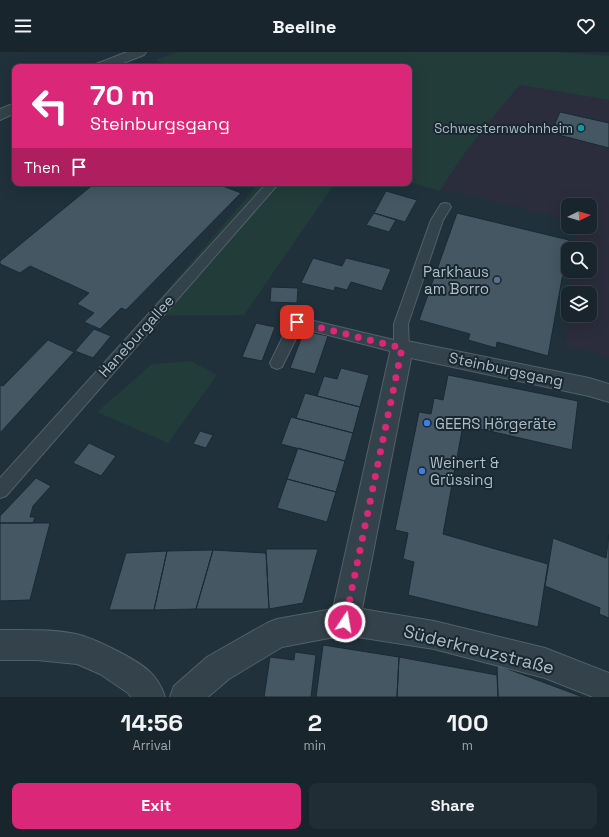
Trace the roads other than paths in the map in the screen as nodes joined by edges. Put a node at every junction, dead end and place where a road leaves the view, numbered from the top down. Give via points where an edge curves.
1 (139, 52) edge
2 (109, 64) edge
3 (12, 109) edge
4 (0, 115) edge
5 (270, 186) edge
6 (446, 207) dead end
7 (402, 348) junction
8 (277, 364) dead end
9 (599, 390) edge
10 (0, 490) edge
11 (345, 622) junction
12 (0, 645) edge
13 (609, 688) edge
14 (150, 697) edge
15 (185, 697) edge

1 - 2 street
3 - 4 street
5 - 10 lane, Haneburgallee
6 - 7 lane via 438,220 401,324
7 - 8 lane, Steinburgsgang via 297,322
7 - 9 street, Steinburgsgang
7 - 11 street
11 - 13 street, Süderkreuzstraße via 442,637 545,663
11 - 15 street, Süderkreuzstraße via 277,633 218,668
12 - 14 street via 77,649 111,663 139,682

